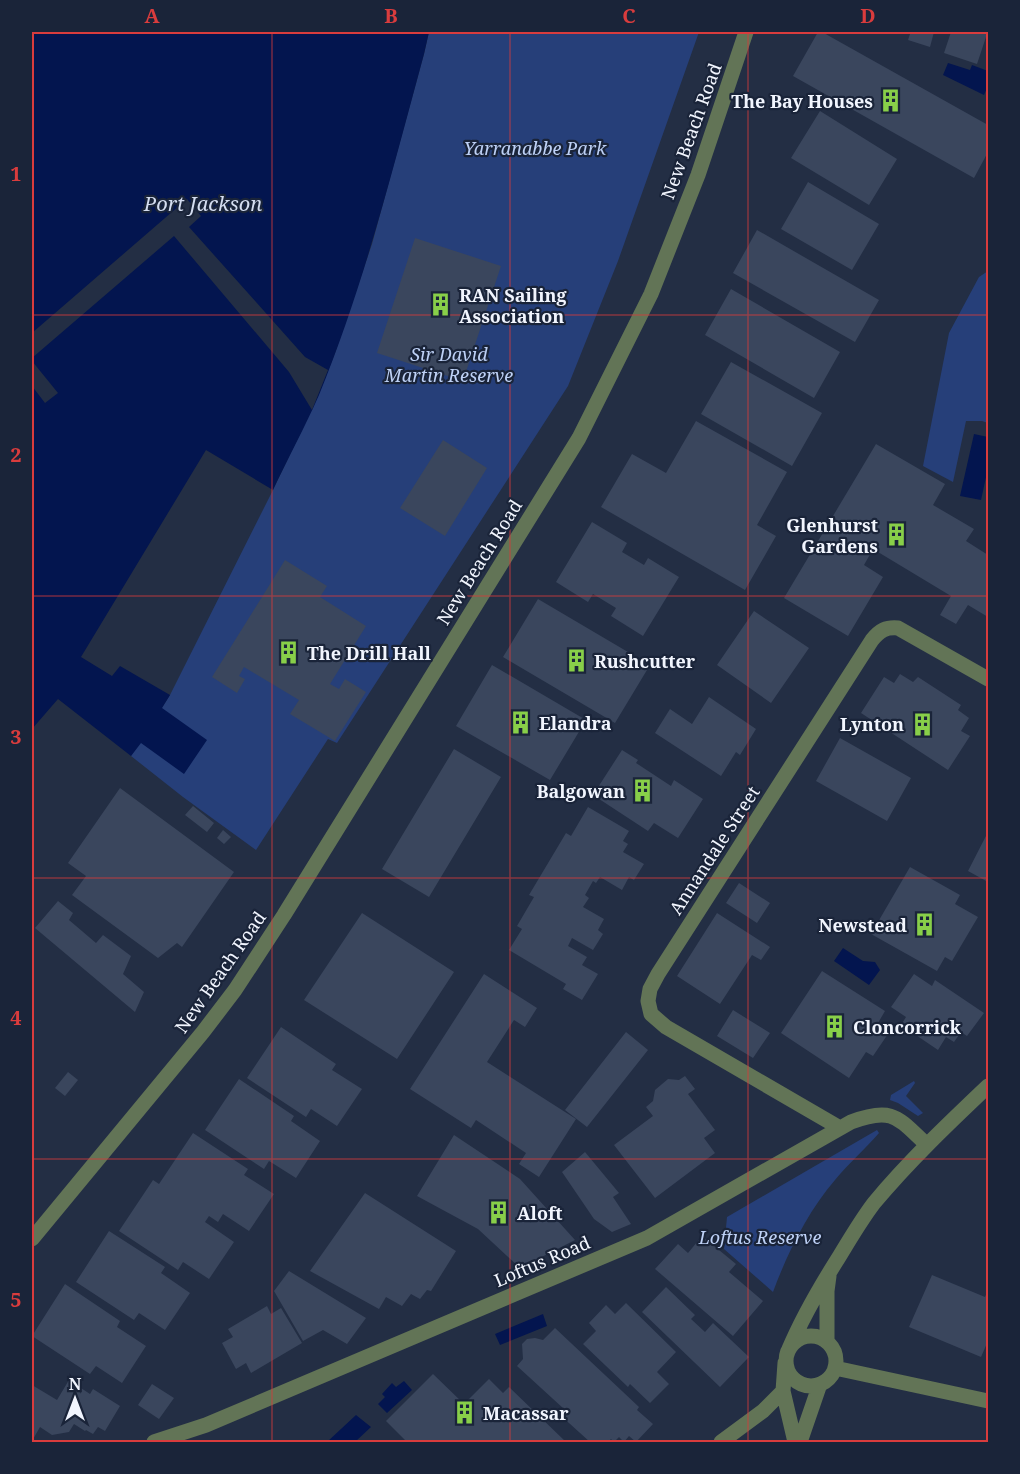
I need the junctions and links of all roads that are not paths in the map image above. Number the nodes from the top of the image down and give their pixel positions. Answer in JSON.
{"nodes":[{"id":1,"x":746,"y":32,"type":"edge"},
{"id":2,"x":988,"y":679,"type":"edge"},
{"id":3,"x":988,"y":1086,"type":"edge"},
{"id":4,"x":840,"y":1128,"type":"junction"},
{"id":5,"x":927,"y":1145,"type":"junction"},
{"id":6,"x":32,"y":1239,"type":"edge"},
{"id":7,"x":832,"y":1268,"type":"junction"},
{"id":8,"x":827,"y":1342,"type":"junction"},
{"id":9,"x":787,"y":1353,"type":"junction"},
{"id":10,"x":835,"y":1368,"type":"junction"},
{"id":11,"x":820,"y":1384,"type":"junction"},
{"id":12,"x":783,"y":1391,"type":"junction"},
{"id":13,"x":988,"y":1401,"type":"edge"},
{"id":14,"x":154,"y":1443,"type":"edge"},
{"id":15,"x":721,"y":1443,"type":"edge"},
{"id":16,"x":795,"y":1443,"type":"edge"},
{"id":17,"x":800,"y":1443,"type":"edge"}],
"edges":[{"from":1,"to":6,"type":"street","name":"New Beach Road"},
{"from":2,"to":4,"type":"street","name":"Annandale Street"},
{"from":3,"to":5,"type":"street"},
{"from":4,"to":5,"type":"street","name":"Loftus Road"},
{"from":4,"to":14,"type":"street","name":"Loftus Road"},
{"from":5,"to":7,"type":"street"},
{"from":7,"to":8,"type":"street"},
{"from":7,"to":9,"type":"street"},
{"from":8,"to":9,"type":"street"},
{"from":8,"to":10,"type":"street"},
{"from":9,"to":11,"type":"street"},
{"from":9,"to":12,"type":"street"},
{"from":10,"to":11,"type":"street"},
{"from":10,"to":13,"type":"street"},
{"from":11,"to":17,"type":"street"},
{"from":12,"to":15,"type":"street"},
{"from":12,"to":16,"type":"street"}]}
